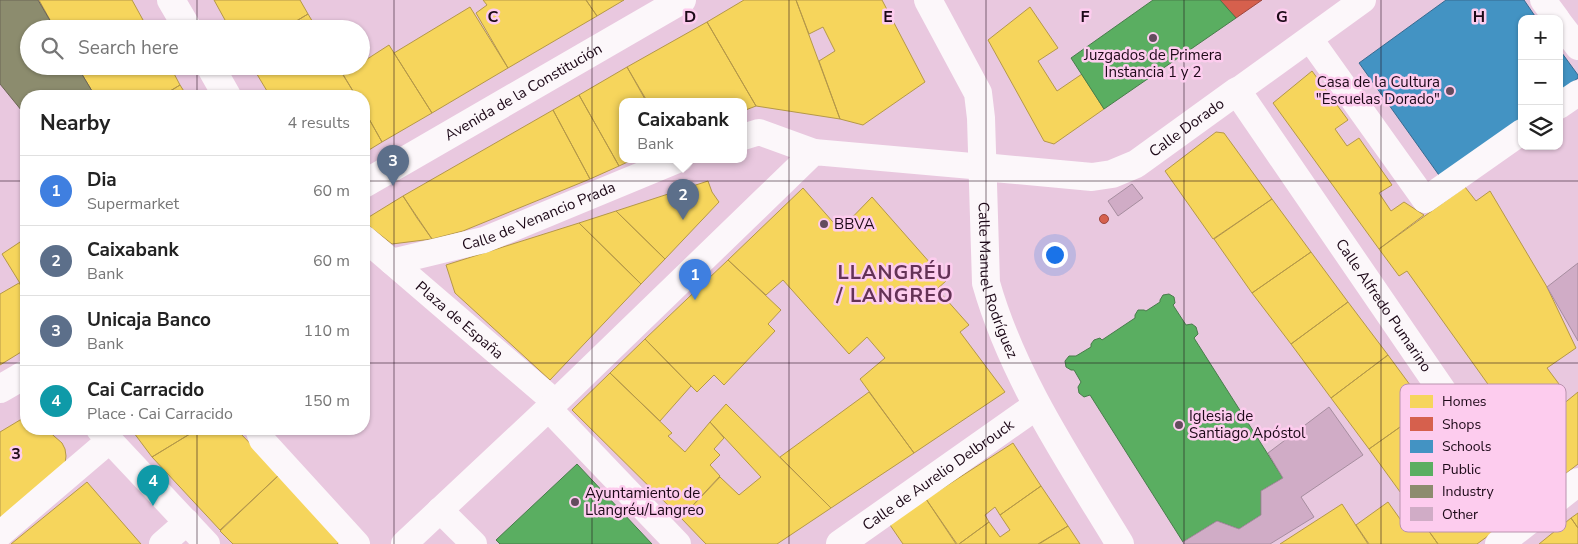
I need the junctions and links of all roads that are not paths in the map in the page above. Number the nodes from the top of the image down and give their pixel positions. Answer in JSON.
{"nodes":[{"id":1,"x":171,"y":0,"type":"edge"},
{"id":2,"x":682,"y":0,"type":"edge"},
{"id":3,"x":928,"y":0,"type":"edge"},
{"id":4,"x":1363,"y":0,"type":"edge"},
{"id":5,"x":1543,"y":0,"type":"edge"},
{"id":6,"x":1554,"y":15,"type":"edge"},
{"id":7,"x":183,"y":20,"type":"edge"},
{"id":8,"x":1563,"y":27,"type":"edge"},
{"id":9,"x":1310,"y":39,"type":"junction"},
{"id":10,"x":1578,"y":47,"type":"edge"},
{"id":11,"x":215,"y":75,"type":"edge"},
{"id":12,"x":224,"y":90,"type":"edge"},
{"id":13,"x":1237,"y":92,"type":"junction"},
{"id":14,"x":1578,"y":93,"type":"edge"},
{"id":15,"x":1560,"y":105,"type":"edge"},
{"id":16,"x":1518,"y":135,"type":"edge"},
{"id":17,"x":747,"y":136,"type":"edge"},
{"id":18,"x":814,"y":152,"type":"junction"},
{"id":19,"x":670,"y":163,"type":"edge"},
{"id":20,"x":983,"y":167,"type":"junction"},
{"id":21,"x":370,"y":181,"type":"edge"},
{"id":22,"x":370,"y":243,"type":"edge"},
{"id":23,"x":392,"y":262,"type":"junction"},
{"id":24,"x":20,"y":377,"type":"edge"},
{"id":25,"x":1437,"y":384,"type":"edge"},
{"id":26,"x":0,"y":389,"type":"edge"},
{"id":27,"x":556,"y":401,"type":"junction"},
{"id":28,"x":1036,"y":406,"type":"junction"},
{"id":29,"x":104,"y":435,"type":"edge"},
{"id":30,"x":260,"y":435,"type":"edge"},
{"id":31,"x":1578,"y":482,"type":"edge"},
{"id":32,"x":1566,"y":491,"type":"edge"},
{"id":33,"x":440,"y":510,"type":"junction"},
{"id":34,"x":187,"y":522,"type":"junction"},
{"id":35,"x":1514,"y":532,"type":"edge"},
{"id":36,"x":0,"y":534,"type":"edge"},
{"id":37,"x":162,"y":544,"type":"edge"},
{"id":38,"x":207,"y":544,"type":"edge"},
{"id":39,"x":358,"y":544,"type":"edge"},
{"id":40,"x":404,"y":544,"type":"edge"},
{"id":41,"x":474,"y":544,"type":"edge"},
{"id":42,"x":678,"y":544,"type":"edge"},
{"id":43,"x":840,"y":544,"type":"edge"},
{"id":44,"x":1120,"y":544,"type":"edge"},
{"id":45,"x":1499,"y":544,"type":"edge"}],
"edges":[{"from":1,"to":7,"type":"street"},
{"from":2,"to":21,"type":"street","name":"Avenida de la Constitución"},
{"from":3,"to":20,"type":"street","name":"Calle Manuel Rodríguez"},
{"from":4,"to":9,"type":"street","name":"Calle Dorado"},
{"from":5,"to":6,"type":"street"},
{"from":8,"to":10,"type":"street"},
{"from":9,"to":13,"type":"street","name":"Calle Dorado"},
{"from":9,"to":16,"type":"street"},
{"from":11,"to":12,"type":"street"},
{"from":13,"to":20,"type":"street","name":"Calle Dorado"},
{"from":13,"to":25,"type":"street","name":"Calle Alfredo Pumarino"},
{"from":14,"to":15,"type":"street"},
{"from":17,"to":18,"type":"street"},
{"from":18,"to":20,"type":"street"},
{"from":18,"to":27,"type":"street"},
{"from":19,"to":23,"type":"street","name":"Calle de Venancio Prada"},
{"from":20,"to":28,"type":"street","name":"Calle Manuel Rodríguez"},
{"from":22,"to":23,"type":"street","name":"Plaza de España"},
{"from":23,"to":27,"type":"street","name":"Plaza de España"},
{"from":24,"to":26,"type":"street"},
{"from":27,"to":33,"type":"street"},
{"from":27,"to":42,"type":"street","name":"Plaza de España"},
{"from":28,"to":43,"type":"street","name":"Calle de Aurelio Delbrouck"},
{"from":28,"to":44,"type":"street","name":"Calle Manuel Rodríguez"},
{"from":29,"to":34,"type":"street"},
{"from":29,"to":36,"type":"street"},
{"from":30,"to":39,"type":"street"},
{"from":31,"to":32,"type":"street"},
{"from":33,"to":40,"type":"street"},
{"from":33,"to":41,"type":"street"},
{"from":34,"to":37,"type":"street"},
{"from":34,"to":38,"type":"street"},
{"from":35,"to":45,"type":"street"}]}
